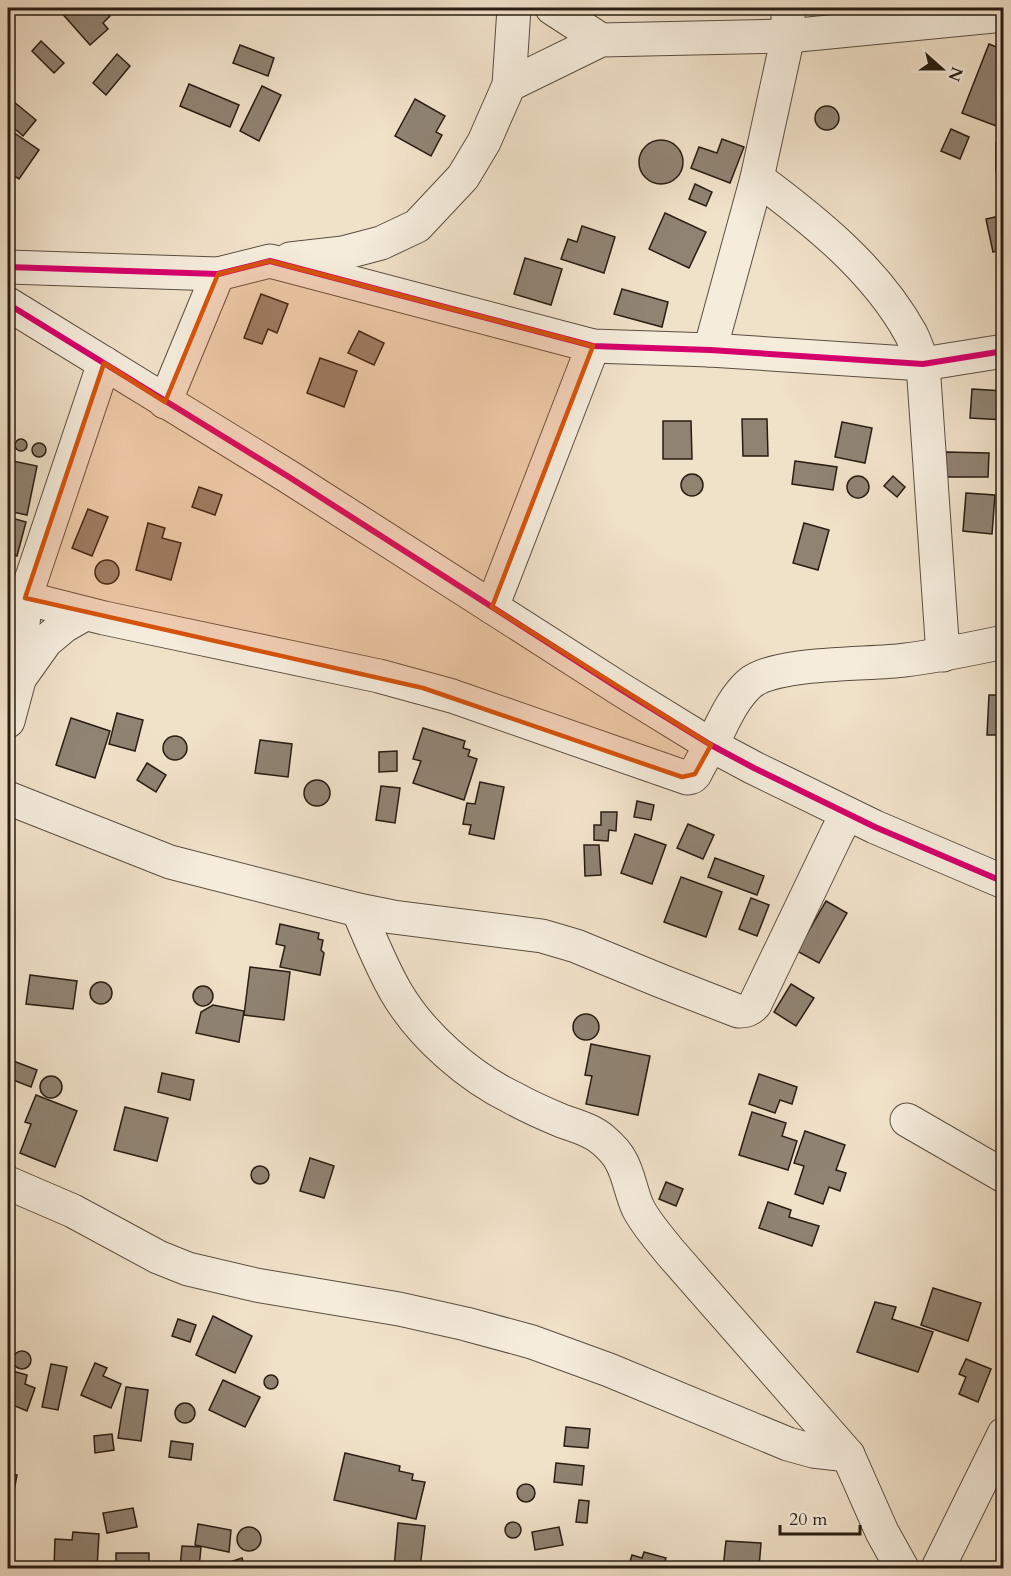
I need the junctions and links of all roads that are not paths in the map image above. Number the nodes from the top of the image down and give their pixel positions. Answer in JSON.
{"nodes":[{"id":1,"x":514,"y":8,"type":"edge"},
{"id":2,"x":552,"y":8,"type":"edge"},
{"id":3,"x":1004,"y":15,"type":"edge"},
{"id":4,"x":788,"y":22,"type":"edge"},
{"id":5,"x":601,"y":40,"type":"junction"},
{"id":6,"x":510,"y":86,"type":"junction"},
{"id":7,"x":757,"y":178,"type":"junction"},
{"id":8,"x":270,"y":261,"type":"junction"},
{"id":9,"x":8,"y":267,"type":"edge"},
{"id":10,"x":218,"y":274,"type":"junction"},
{"id":11,"x":8,"y":304,"type":"edge"},
{"id":12,"x":593,"y":346,"type":"junction"},
{"id":13,"x":710,"y":350,"type":"junction"},
{"id":14,"x":1004,"y":351,"type":"edge"},
{"id":15,"x":104,"y":363,"type":"junction"},
{"id":16,"x":923,"y":364,"type":"junction"},
{"id":17,"x":165,"y":402,"type":"junction"},
{"id":18,"x":16,"y":595,"type":"edge"},
{"id":19,"x":492,"y":607,"type":"junction"},
{"id":20,"x":85,"y":614,"type":"junction"},
{"id":21,"x":1004,"y":642,"type":"edge"},
{"id":22,"x":944,"y":655,"type":"junction"},
{"id":23,"x":18,"y":680,"type":"junction"},
{"id":24,"x":8,"y":721,"type":"edge"},
{"id":25,"x":711,"y":745,"type":"junction"},
{"id":26,"x":8,"y":798,"type":"edge"},
{"id":27,"x":847,"y":814,"type":"junction"},
{"id":28,"x":1004,"y":882,"type":"edge"},
{"id":29,"x":358,"y":910,"type":"junction"},
{"id":30,"x":907,"y":1120,"type":"dead end"},
{"id":31,"x":1004,"y":1176,"type":"edge"},
{"id":32,"x":8,"y":1183,"type":"edge"},
{"id":33,"x":1004,"y":1434,"type":"edge"},
{"id":34,"x":848,"y":1455,"type":"junction"},
{"id":35,"x":902,"y":1569,"type":"edge"},
{"id":36,"x":938,"y":1569,"type":"edge"}],
"edges":[{"from":1,"to":6,"type":"street"},
{"from":2,"to":5,"type":"street"},
{"from":3,"to":4,"type":"street"},
{"from":4,"to":5,"type":"street"},
{"from":4,"to":7,"type":"street"},
{"from":5,"to":6,"type":"street"},
{"from":6,"to":8,"type":"street"},
{"from":7,"to":13,"type":"street"},
{"from":7,"to":16,"type":"street"},
{"from":8,"to":10,"type":"street"},
{"from":8,"to":12,"type":"street"},
{"from":9,"to":10,"type":"street"},
{"from":10,"to":17,"type":"street"},
{"from":11,"to":15,"type":"street"},
{"from":12,"to":13,"type":"street"},
{"from":12,"to":19,"type":"street"},
{"from":13,"to":16,"type":"street"},
{"from":14,"to":16,"type":"street"},
{"from":15,"to":17,"type":"street"},
{"from":15,"to":18,"type":"street"},
{"from":16,"to":22,"type":"street"},
{"from":17,"to":19,"type":"street"},
{"from":18,"to":20,"type":"street"},
{"from":18,"to":23,"type":"street"},
{"from":19,"to":25,"type":"street"},
{"from":20,"to":23,"type":"street"},
{"from":20,"to":25,"type":"street"},
{"from":21,"to":22,"type":"street"},
{"from":22,"to":25,"type":"street"},
{"from":23,"to":24,"type":"street"},
{"from":25,"to":27,"type":"street"},
{"from":26,"to":29,"type":"street"},
{"from":27,"to":28,"type":"street"},
{"from":27,"to":29,"type":"street"},
{"from":29,"to":34,"type":"street"},
{"from":30,"to":31,"type":"street"},
{"from":32,"to":34,"type":"street"},
{"from":33,"to":36,"type":"street"},
{"from":34,"to":35,"type":"street"}]}
